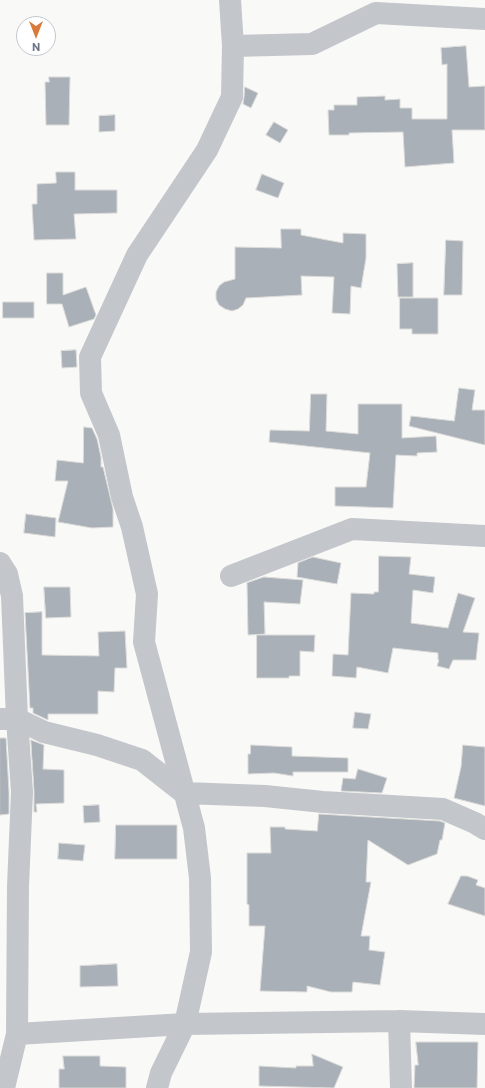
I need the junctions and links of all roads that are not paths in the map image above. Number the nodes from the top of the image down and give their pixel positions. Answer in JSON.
{"nodes":[{"id":1,"x":230,"y":0,"type":"edge"},
{"id":2,"x":485,"y":19,"type":"edge"},
{"id":3,"x":233,"y":46,"type":"junction"},
{"id":4,"x":485,"y":536,"type":"edge"},
{"id":5,"x":0,"y":563,"type":"edge"},
{"id":6,"x":230,"y":576,"type":"dead end"},
{"id":7,"x":8,"y":719,"type":"edge"},
{"id":8,"x":184,"y":793,"type":"junction"},
{"id":9,"x":485,"y":829,"type":"edge"},
{"id":10,"x":399,"y":1022,"type":"junction"},
{"id":11,"x":185,"y":1024,"type":"junction"},
{"id":12,"x":485,"y":1024,"type":"edge"},
{"id":13,"x":16,"y":1034,"type":"junction"},
{"id":14,"x":4,"y":1088,"type":"edge"},
{"id":15,"x":157,"y":1088,"type":"edge"},
{"id":16,"x":401,"y":1088,"type":"edge"}],
"edges":[{"from":1,"to":3,"type":"street"},
{"from":2,"to":3,"type":"street"},
{"from":3,"to":8,"type":"street"},
{"from":4,"to":6,"type":"street"},
{"from":5,"to":7,"type":"street"},
{"from":7,"to":8,"type":"street"},
{"from":7,"to":13,"type":"street"},
{"from":8,"to":9,"type":"street"},
{"from":8,"to":11,"type":"street"},
{"from":10,"to":11,"type":"street"},
{"from":10,"to":12,"type":"street"},
{"from":10,"to":16,"type":"street"},
{"from":11,"to":13,"type":"street"},
{"from":11,"to":15,"type":"street"},
{"from":13,"to":14,"type":"street"}]}
